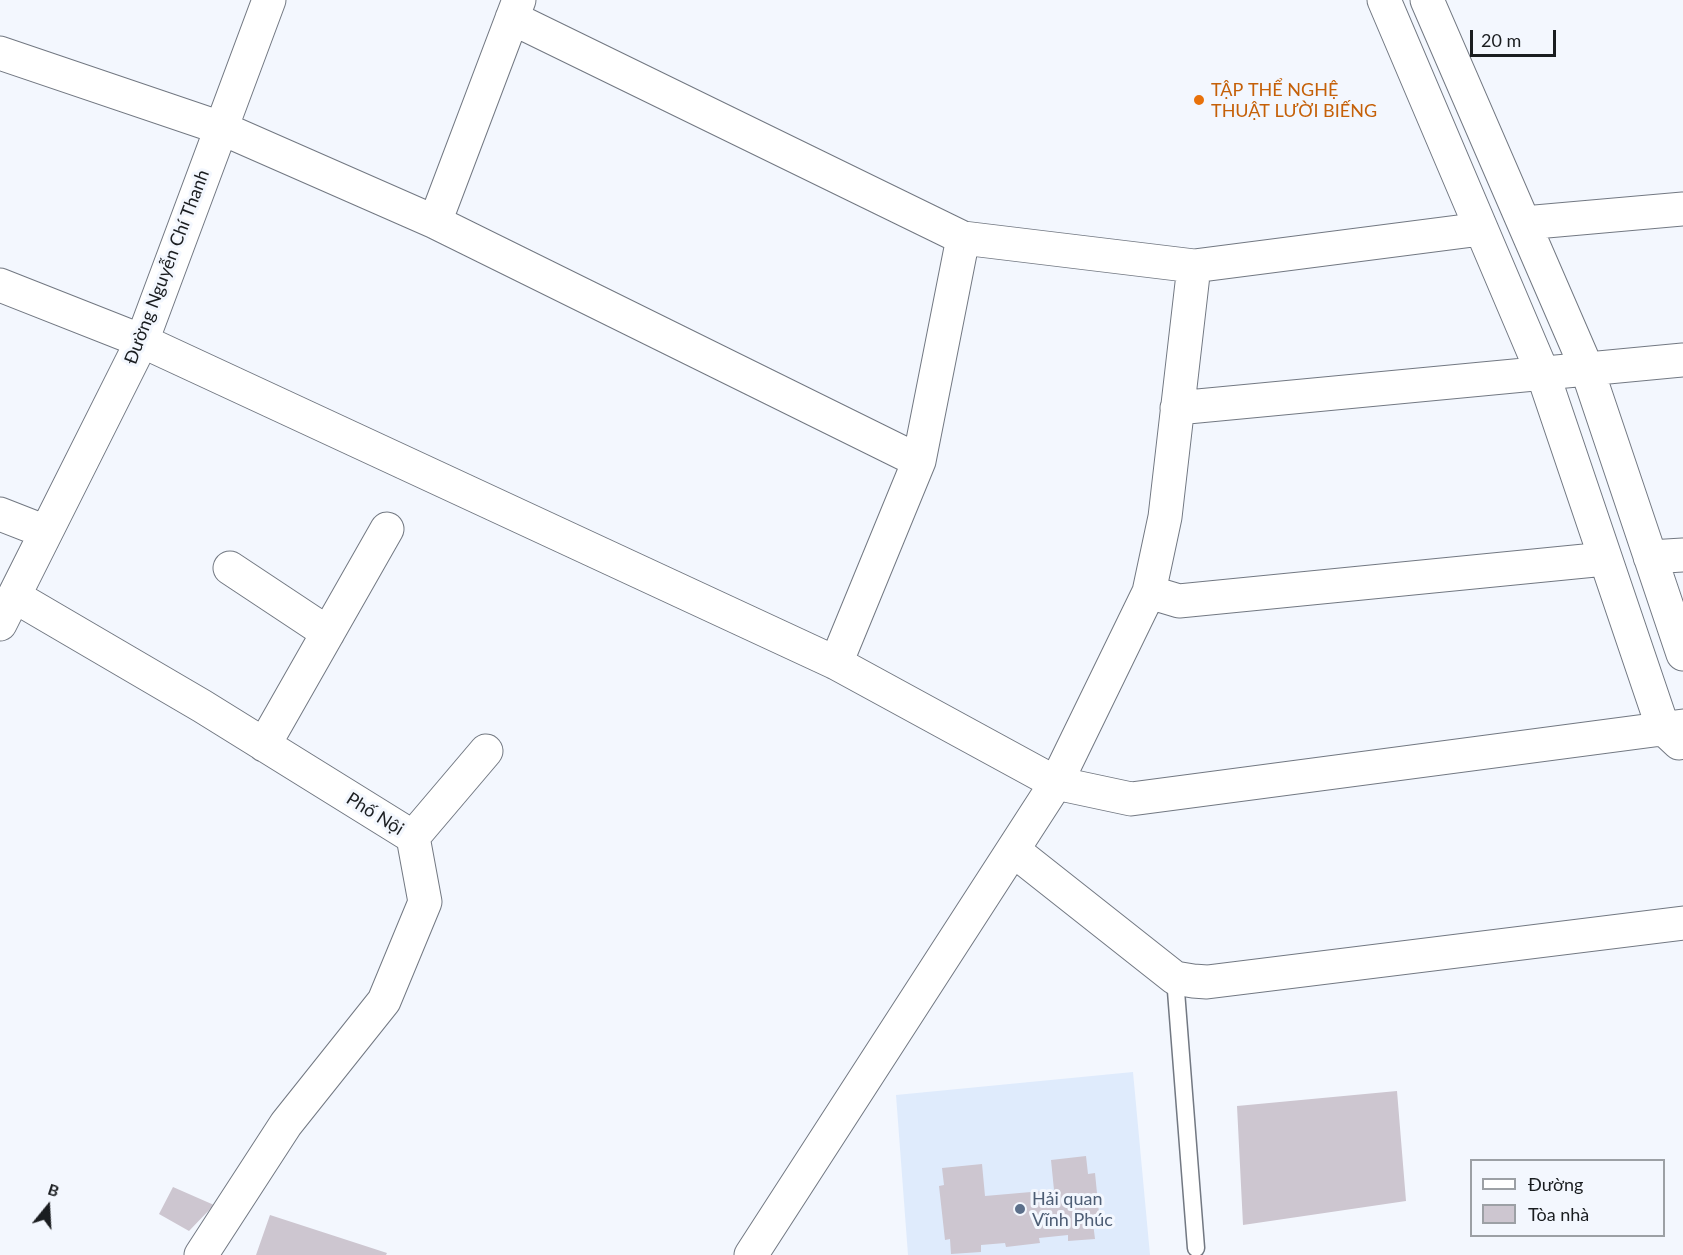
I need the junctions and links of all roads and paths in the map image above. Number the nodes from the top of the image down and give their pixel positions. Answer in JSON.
{"nodes":[{"id":1,"x":269,"y":0,"type":"edge"},
{"id":2,"x":1384,"y":0,"type":"edge"},
{"id":3,"x":1427,"y":0,"type":"edge"},
{"id":4,"x":515,"y":9,"type":"edge"},
{"id":5,"x":0,"y":53,"type":"edge"},
{"id":6,"x":221,"y":128,"type":"junction"},
{"id":7,"x":1683,"y":209,"type":"edge"},
{"id":8,"x":435,"y":222,"type":"junction"},
{"id":9,"x":1524,"y":223,"type":"junction"},
{"id":10,"x":1481,"y":229,"type":"junction"},
{"id":11,"x":963,"y":238,"type":"junction"},
{"id":12,"x":1194,"y":266,"type":"junction"},
{"id":13,"x":0,"y":285,"type":"edge"},
{"id":14,"x":142,"y":341,"type":"junction"},
{"id":15,"x":1683,"y":360,"type":"edge"},
{"id":16,"x":1587,"y":369,"type":"junction"},
{"id":17,"x":1543,"y":374,"type":"junction"},
{"id":18,"x":1178,"y":408,"type":"junction"},
{"id":19,"x":920,"y":460,"type":"junction"},
{"id":20,"x":0,"y":514,"type":"edge"},
{"id":21,"x":387,"y":529,"type":"dead end"},
{"id":22,"x":46,"y":532,"type":"junction"},
{"id":23,"x":1683,"y":555,"type":"edge"},
{"id":24,"x":1650,"y":557,"type":"junction"},
{"id":25,"x":1605,"y":559,"type":"junction"},
{"id":26,"x":230,"y":567,"type":"dead end"},
{"id":27,"x":1149,"y":592,"type":"junction"},
{"id":28,"x":7,"y":610,"type":"edge"},
{"id":29,"x":328,"y":633,"type":"junction"},
{"id":30,"x":1683,"y":654,"type":"edge"},
{"id":31,"x":836,"y":663,"type":"junction"},
{"id":32,"x":1676,"y":734,"type":"edge"},
{"id":33,"x":264,"y":745,"type":"junction"},
{"id":34,"x":486,"y":751,"type":"dead end"},
{"id":35,"x":1056,"y":783,"type":"junction"},
{"id":36,"x":413,"y":837,"type":"junction"},
{"id":37,"x":1013,"y":850,"type":"junction"},
{"id":38,"x":1683,"y":923,"type":"edge"},
{"id":39,"x":1175,"y":978,"type":"junction"},
{"id":40,"x":1196,"y":1248,"type":"dead end"},
{"id":41,"x":201,"y":1255,"type":"edge"},
{"id":42,"x":751,"y":1255,"type":"edge"}],
"edges":[{"from":1,"to":6,"type":"street","name":"Đường Nguyễn Chí Thanh"},
{"from":2,"to":10,"type":"street"},
{"from":3,"to":9,"type":"street"},
{"from":4,"to":8,"type":"street"},
{"from":4,"to":11,"type":"street"},
{"from":5,"to":6,"type":"street"},
{"from":6,"to":8,"type":"street"},
{"from":6,"to":14,"type":"street","name":"Đường Nguyễn Chí Thanh"},
{"from":7,"to":9,"type":"street"},
{"from":8,"to":19,"type":"street"},
{"from":9,"to":16,"type":"street"},
{"from":10,"to":12,"type":"street"},
{"from":10,"to":17,"type":"street"},
{"from":11,"to":12,"type":"street"},
{"from":11,"to":19,"type":"street"},
{"from":12,"to":18,"type":"street"},
{"from":13,"to":14,"type":"street"},
{"from":14,"to":22,"type":"street","name":"Đường Nguyễn Chí Thanh"},
{"from":14,"to":31,"type":"street"},
{"from":15,"to":16,"type":"street"},
{"from":16,"to":17,"type":"street"},
{"from":16,"to":24,"type":"street"},
{"from":17,"to":18,"type":"street"},
{"from":17,"to":25,"type":"street"},
{"from":18,"to":27,"type":"street"},
{"from":19,"to":31,"type":"street"},
{"from":20,"to":22,"type":"street"},
{"from":21,"to":29,"type":"street"},
{"from":22,"to":28,"type":"street","name":"Đường Nguyễn Chí Thanh"},
{"from":23,"to":24,"type":"street"},
{"from":24,"to":30,"type":"street"},
{"from":25,"to":27,"type":"street"},
{"from":25,"to":32,"type":"street"},
{"from":26,"to":29,"type":"street"},
{"from":27,"to":35,"type":"street"},
{"from":28,"to":33,"type":"street","name":"Phố Nội"},
{"from":29,"to":33,"type":"street"},
{"from":31,"to":35,"type":"street"},
{"from":32,"to":35,"type":"street"},
{"from":33,"to":36,"type":"street","name":"Phố Nội"},
{"from":34,"to":36,"type":"street"},
{"from":35,"to":37,"type":"street"},
{"from":36,"to":41,"type":"street","name":"Phố Nội"},
{"from":37,"to":39,"type":"street"},
{"from":37,"to":42,"type":"street"},
{"from":38,"to":39,"type":"street"},
{"from":39,"to":40,"type":"lane"}]}
